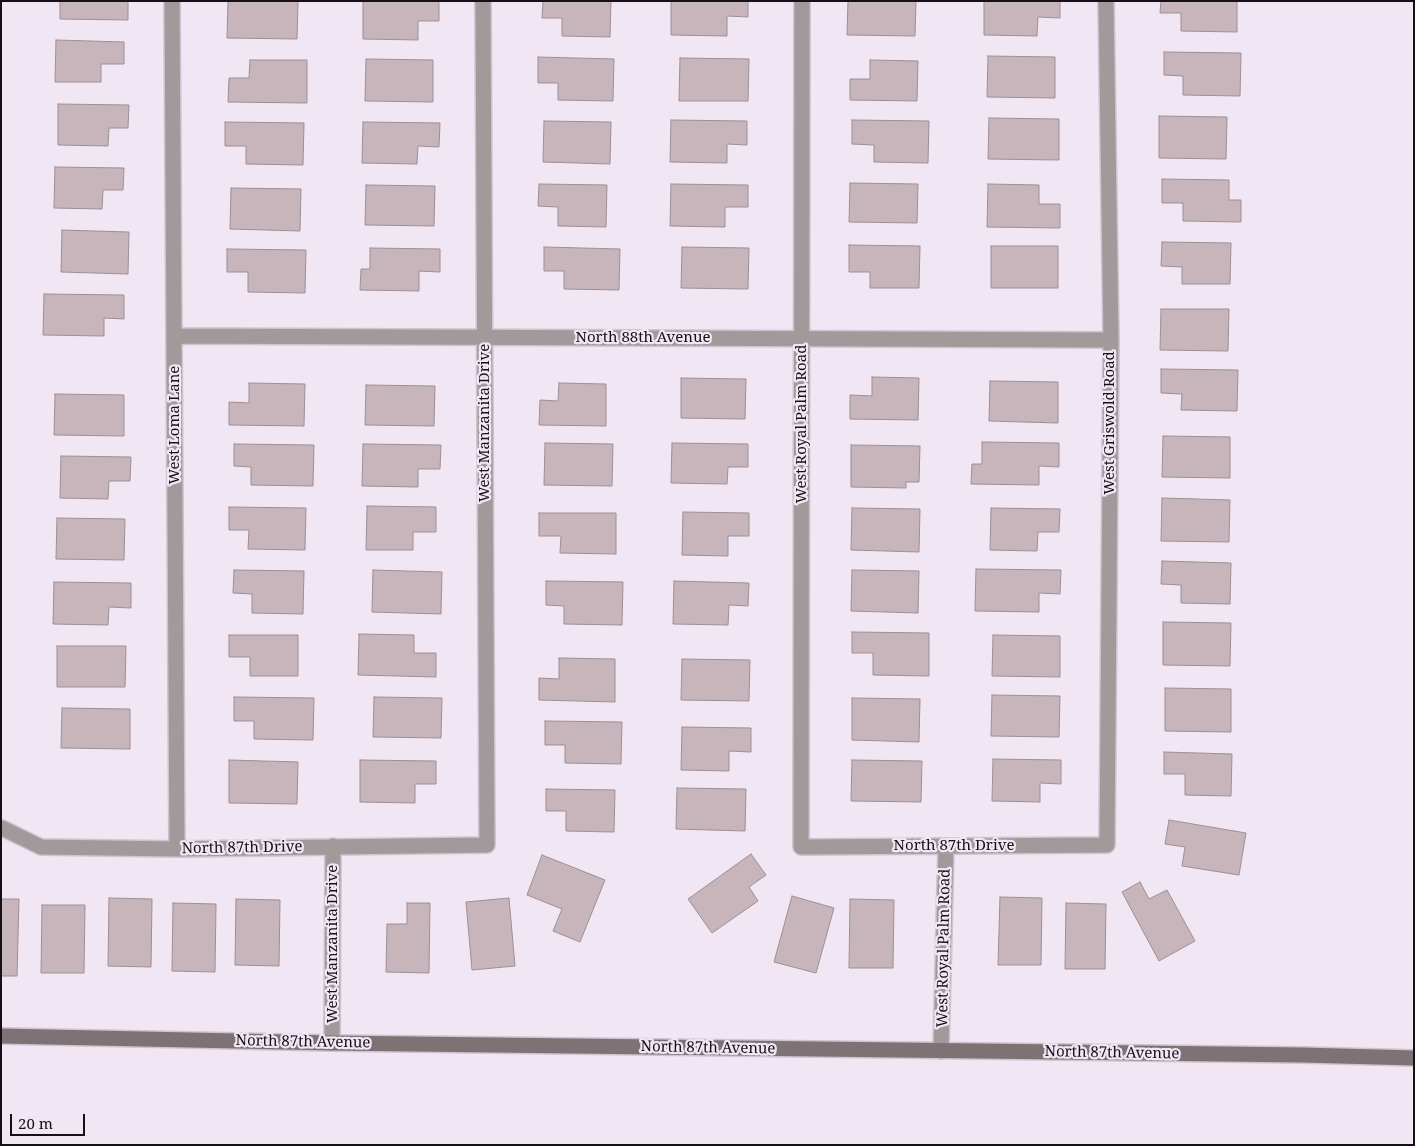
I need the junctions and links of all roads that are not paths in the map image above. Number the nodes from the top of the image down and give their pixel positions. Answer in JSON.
{"nodes":[{"id":1,"x":172,"y":1,"type":"edge"},
{"id":2,"x":483,"y":1,"type":"edge"},
{"id":3,"x":802,"y":1,"type":"edge"},
{"id":4,"x":1106,"y":1,"type":"edge"},
{"id":5,"x":174,"y":336,"type":"junction"},
{"id":6,"x":485,"y":337,"type":"junction"},
{"id":7,"x":802,"y":339,"type":"junction"},
{"id":8,"x":1111,"y":340,"type":"junction"},
{"id":9,"x":2,"y":828,"type":"edge"},
{"id":10,"x":487,"y":845,"type":"joint"},
{"id":11,"x":1107,"y":845,"type":"joint"},
{"id":12,"x":333,"y":846,"type":"junction"},
{"id":13,"x":946,"y":846,"type":"junction"},
{"id":14,"x":801,"y":847,"type":"joint"},
{"id":15,"x":177,"y":849,"type":"junction"},
{"id":16,"x":1,"y":1036,"type":"edge"},
{"id":17,"x":332,"y":1043,"type":"junction"},
{"id":18,"x":941,"y":1051,"type":"junction"},
{"id":19,"x":1414,"y":1058,"type":"edge"}],
"edges":[{"from":1,"to":5,"type":"street","name":"West Loma Lane"},
{"from":2,"to":6,"type":"street","name":"West Manzanita Drive"},
{"from":3,"to":7,"type":"street","name":"West Royal Palm Road"},
{"from":4,"to":8,"type":"street","name":"West Griswold Road"},
{"from":5,"to":6,"type":"street","name":"North 88th Avenue"},
{"from":5,"to":15,"type":"street","name":"West Loma Lane"},
{"from":6,"to":7,"type":"street","name":"North 88th Avenue"},
{"from":6,"to":10,"type":"street","name":"West Manzanita Drive"},
{"from":7,"to":8,"type":"street","name":"North 88th Avenue"},
{"from":7,"to":14,"type":"street","name":"West Royal Palm Road"},
{"from":8,"to":11,"type":"street","name":"West Griswold Road"},
{"from":9,"to":15,"type":"street","name":"North 87th Drive"},
{"from":10,"to":12,"type":"street","name":"North 87th Drive"},
{"from":11,"to":13,"type":"street","name":"North 87th Drive"},
{"from":12,"to":15,"type":"street","name":"North 87th Drive"},
{"from":12,"to":17,"type":"street","name":"West Manzanita Drive"},
{"from":13,"to":14,"type":"street","name":"North 87th Drive"},
{"from":13,"to":18,"type":"street","name":"West Royal Palm Road"},
{"from":16,"to":17,"type":"street","name":"North 87th Avenue"},
{"from":17,"to":18,"type":"street","name":"North 87th Avenue"},
{"from":18,"to":19,"type":"street","name":"North 87th Avenue"}]}
